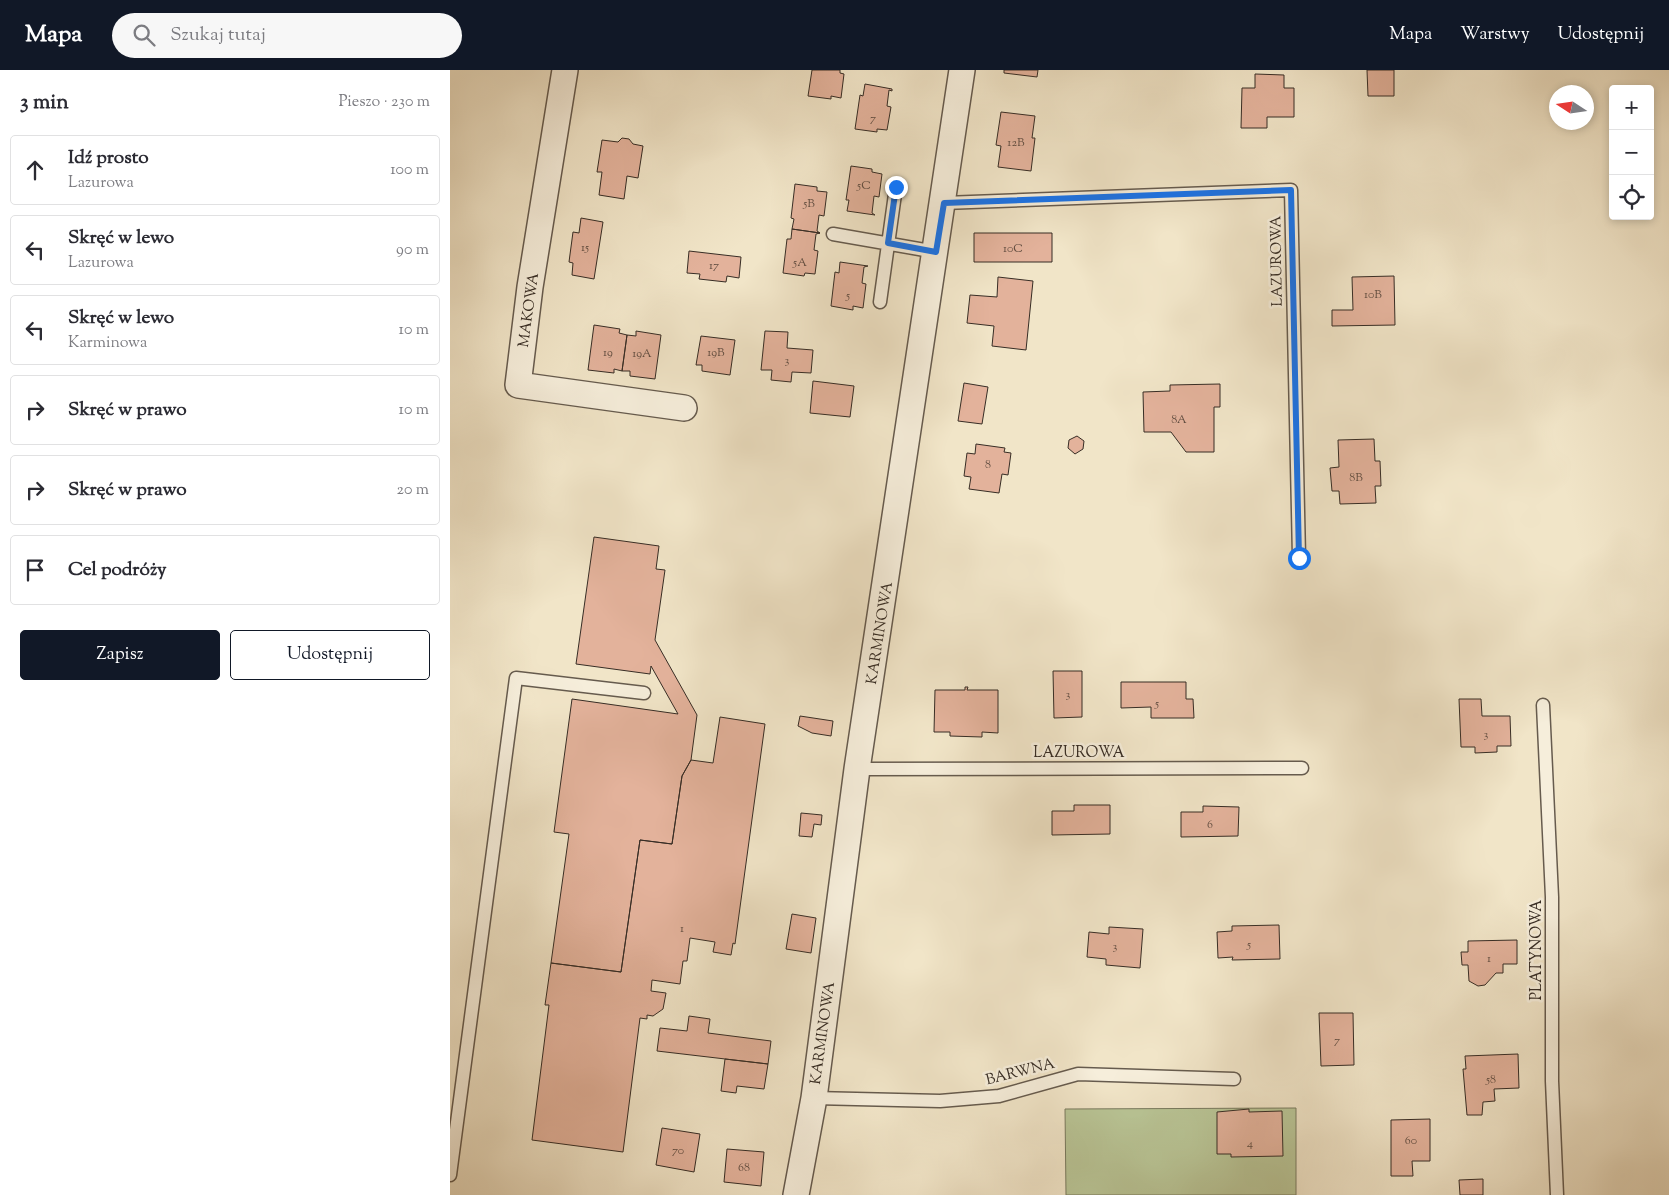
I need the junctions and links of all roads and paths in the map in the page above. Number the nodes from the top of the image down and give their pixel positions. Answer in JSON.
{"nodes":[{"id":1,"x":565,"y":70,"type":"edge"},
{"id":2,"x":962,"y":70,"type":"edge"},
{"id":3,"x":896,"y":187,"type":"dead end"},
{"id":4,"x":944,"y":203,"type":"junction"},
{"id":5,"x":833,"y":234,"type":"dead end"},
{"id":6,"x":888,"y":243,"type":"junction"},
{"id":7,"x":936,"y":252,"type":"junction"},
{"id":8,"x":880,"y":302,"type":"dead end"},
{"id":9,"x":684,"y":408,"type":"dead end"},
{"id":10,"x":1299,"y":558,"type":"dead end"},
{"id":11,"x":644,"y":693,"type":"dead end"},
{"id":12,"x":1543,"y":705,"type":"dead end"},
{"id":13,"x":1302,"y":768,"type":"dead end"},
{"id":14,"x":857,"y":770,"type":"junction"},
{"id":15,"x":1234,"y":1079,"type":"dead end"},
{"id":16,"x":814,"y":1098,"type":"junction"},
{"id":17,"x":450,"y":1175,"type":"edge"},
{"id":18,"x":796,"y":1195,"type":"edge"},
{"id":19,"x":1557,"y":1195,"type":"edge"}],
"edges":[{"from":1,"to":9,"type":"street","name":"MAKOWA"},
{"from":2,"to":4,"type":"street","name":"KARMINOWA"},
{"from":3,"to":6,"type":"lane"},
{"from":4,"to":7,"type":"street","name":"KARMINOWA"},
{"from":4,"to":10,"type":"lane","name":"LAZUROWA"},
{"from":5,"to":6,"type":"lane"},
{"from":6,"to":7,"type":"lane"},
{"from":6,"to":8,"type":"lane"},
{"from":7,"to":14,"type":"street","name":"KARMINOWA"},
{"from":11,"to":17,"type":"lane"},
{"from":12,"to":19,"type":"lane","name":"PLATYNOWA"},
{"from":13,"to":14,"type":"lane","name":"LAZUROWA"},
{"from":14,"to":16,"type":"street","name":"KARMINOWA"},
{"from":15,"to":16,"type":"lane","name":"BARWNA"},
{"from":16,"to":18,"type":"street","name":"KARMINOWA"}]}
